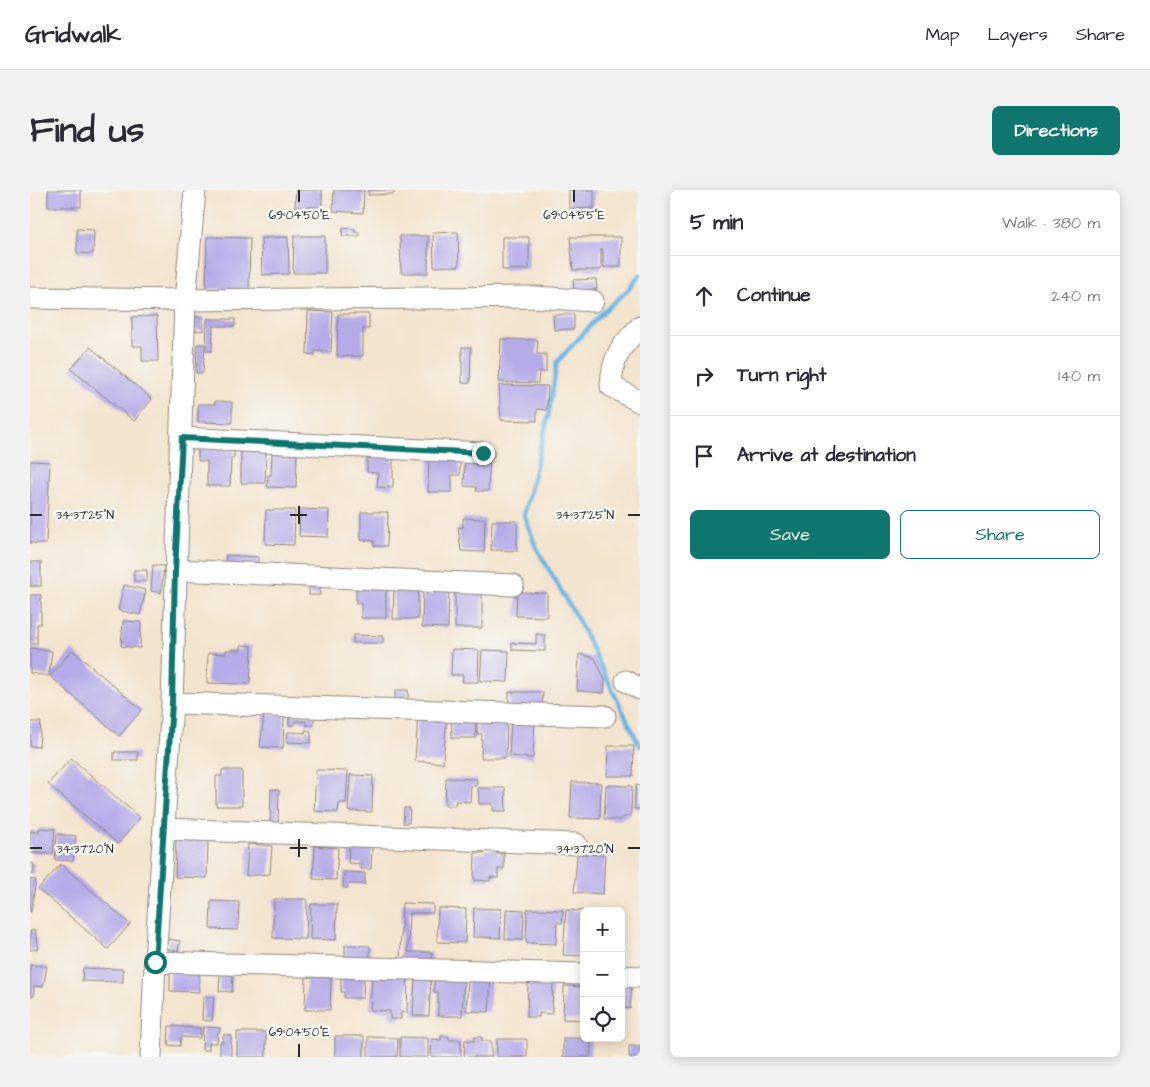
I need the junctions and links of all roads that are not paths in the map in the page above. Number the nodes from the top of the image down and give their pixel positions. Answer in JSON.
{"nodes":[{"id":1,"x":195,"y":190,"type":"edge"},
{"id":2,"x":30,"y":298,"type":"edge"},
{"id":3,"x":185,"y":300,"type":"junction"},
{"id":4,"x":593,"y":301,"type":"dead end"},
{"id":5,"x":640,"y":327,"type":"edge"},
{"id":6,"x":640,"y":402,"type":"edge"},
{"id":7,"x":182,"y":438,"type":"junction"},
{"id":8,"x":483,"y":453,"type":"dead end"},
{"id":9,"x":175,"y":570,"type":"junction"},
{"id":10,"x":513,"y":585,"type":"dead end"},
{"id":11,"x":172,"y":703,"type":"junction"},
{"id":12,"x":605,"y":716,"type":"dead end"},
{"id":13,"x":165,"y":829,"type":"junction"},
{"id":14,"x":576,"y":844,"type":"dead end"},
{"id":15,"x":155,"y":962,"type":"junction"},
{"id":16,"x":580,"y":974,"type":"edge"},
{"id":17,"x":625,"y":976,"type":"edge"},
{"id":18,"x":640,"y":977,"type":"edge"},
{"id":19,"x":152,"y":1057,"type":"edge"}],
"edges":[{"from":1,"to":3,"type":"street"},
{"from":2,"to":3,"type":"street"},
{"from":3,"to":4,"type":"street"},
{"from":3,"to":7,"type":"street"},
{"from":5,"to":6,"type":"street"},
{"from":7,"to":8,"type":"street"},
{"from":7,"to":9,"type":"street"},
{"from":9,"to":10,"type":"street"},
{"from":9,"to":11,"type":"street"},
{"from":11,"to":12,"type":"street"},
{"from":11,"to":13,"type":"street"},
{"from":13,"to":14,"type":"street"},
{"from":13,"to":15,"type":"street"},
{"from":15,"to":16,"type":"street"},
{"from":15,"to":19,"type":"street"},
{"from":17,"to":18,"type":"street"}]}
